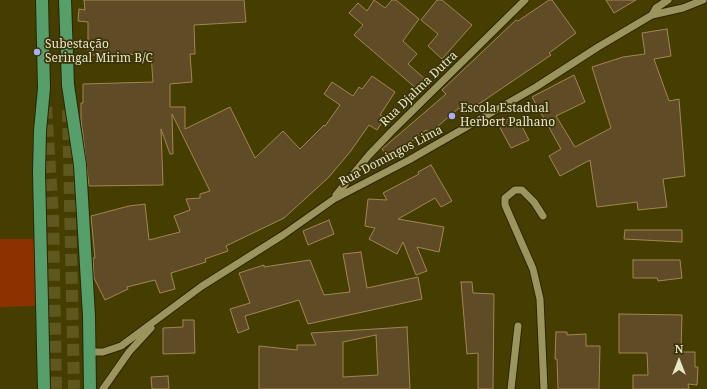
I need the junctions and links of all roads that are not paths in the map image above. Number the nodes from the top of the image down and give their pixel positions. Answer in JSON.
{"nodes":[{"id":1,"x":42,"y":0,"type":"edge"},
{"id":2,"x":65,"y":0,"type":"edge"},
{"id":3,"x":525,"y":0,"type":"edge"},
{"id":4,"x":668,"y":0,"type":"edge"},
{"id":5,"x":703,"y":0,"type":"edge"},
{"id":6,"x":652,"y":15,"type":"junction"},
{"id":7,"x":334,"y":199,"type":"junction"},
{"id":8,"x":543,"y":216,"type":"dead end"},
{"id":9,"x":166,"y":312,"type":"junction"},
{"id":10,"x":518,"y":326,"type":"dead end"},
{"id":11,"x":90,"y":352,"type":"junction"},
{"id":12,"x":44,"y":389,"type":"edge"},
{"id":13,"x":90,"y":389,"type":"edge"},
{"id":14,"x":103,"y":389,"type":"edge"},
{"id":15,"x":511,"y":389,"type":"edge"},
{"id":16,"x":544,"y":389,"type":"edge"}],
"edges":[{"from":1,"to":12,"type":"main road"},
{"from":2,"to":11,"type":"main road"},
{"from":3,"to":7,"type":"street","name":"Rua Djalma Dutra"},
{"from":4,"to":6,"type":"street","name":"Rua Domingos Lima"},
{"from":5,"to":6,"type":"street","name":"Rua Domingos Lima"},
{"from":6,"to":7,"type":"street","name":"Rua Domingos Lima"},
{"from":7,"to":9,"type":"street","name":"Rua Domingos Lima"},
{"from":8,"to":16,"type":"street"},
{"from":9,"to":11,"type":"street","name":"Rua Domingos Lima"},
{"from":9,"to":14,"type":"street","name":"Rua Domingos Lima"},
{"from":10,"to":15,"type":"street"},
{"from":11,"to":13,"type":"main road"}]}
